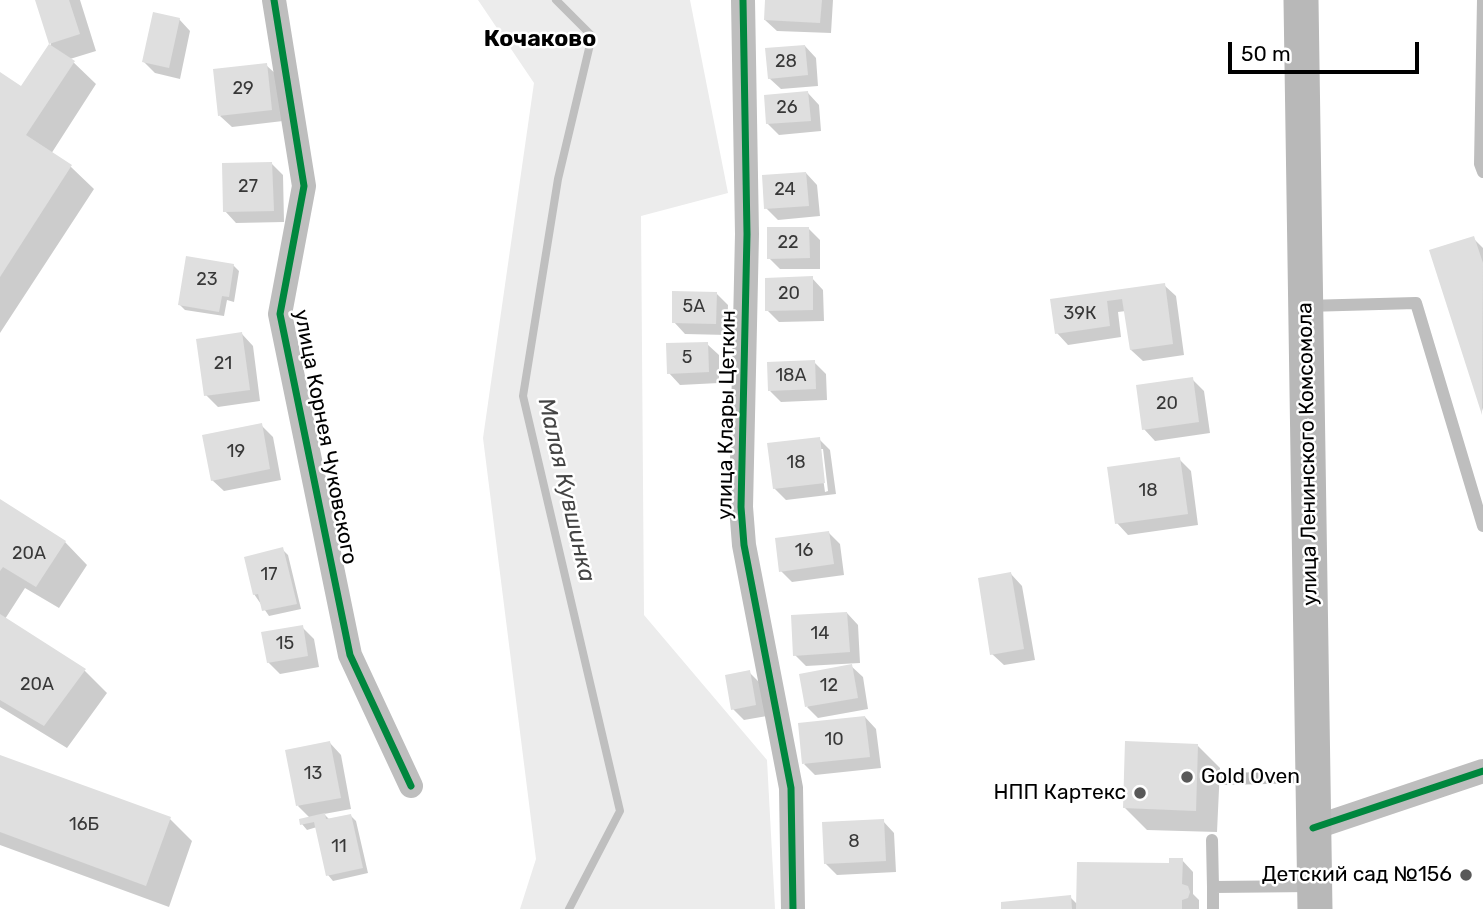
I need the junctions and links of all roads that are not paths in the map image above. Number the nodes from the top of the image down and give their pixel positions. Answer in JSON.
{"nodes":[{"id":1,"x":274,"y":0,"type":"edge"},
{"id":2,"x":743,"y":0,"type":"edge"},
{"id":3,"x":1301,"y":0,"type":"edge"},
{"id":4,"x":1483,"y":0,"type":"edge"},
{"id":5,"x":1483,"y":172,"type":"edge"},
{"id":6,"x":1306,"y":306,"type":"junction"},
{"id":7,"x":1483,"y":526,"type":"edge"},
{"id":8,"x":1483,"y":771,"type":"edge"},
{"id":9,"x":1313,"y":777,"type":"junction"},
{"id":10,"x":1220,"y":779,"type":"dead end"},
{"id":11,"x":411,"y":786,"type":"dead end"},
{"id":12,"x":1313,"y":828,"type":"junction"},
{"id":13,"x":1212,"y":840,"type":"dead end"},
{"id":14,"x":1213,"y":887,"type":"junction"},
{"id":15,"x":1315,"y":897,"type":"edge"},
{"id":16,"x":793,"y":909,"type":"edge"},
{"id":17,"x":1213,"y":909,"type":"edge"}],
"edges":[{"from":1,"to":11,"type":"street","name":"улица Корнея Чуковского"},
{"from":2,"to":16,"type":"street","name":"улица Клары Цеткин"},
{"from":3,"to":6,"type":"main road","name":"улица Ленинского Комсомола"},
{"from":4,"to":5,"type":"lane"},
{"from":6,"to":7,"type":"lane"},
{"from":6,"to":9,"type":"main road","name":"улица Ленинского Комсомола"},
{"from":8,"to":12,"type":"street"},
{"from":9,"to":10,"type":"lane"},
{"from":9,"to":12,"type":"main road","name":"улица Ленинского Комсомола"},
{"from":12,"to":15,"type":"main road","name":"улица Ленинского Комсомола"},
{"from":13,"to":14,"type":"lane"},
{"from":14,"to":15,"type":"lane"},
{"from":14,"to":17,"type":"lane"}]}
